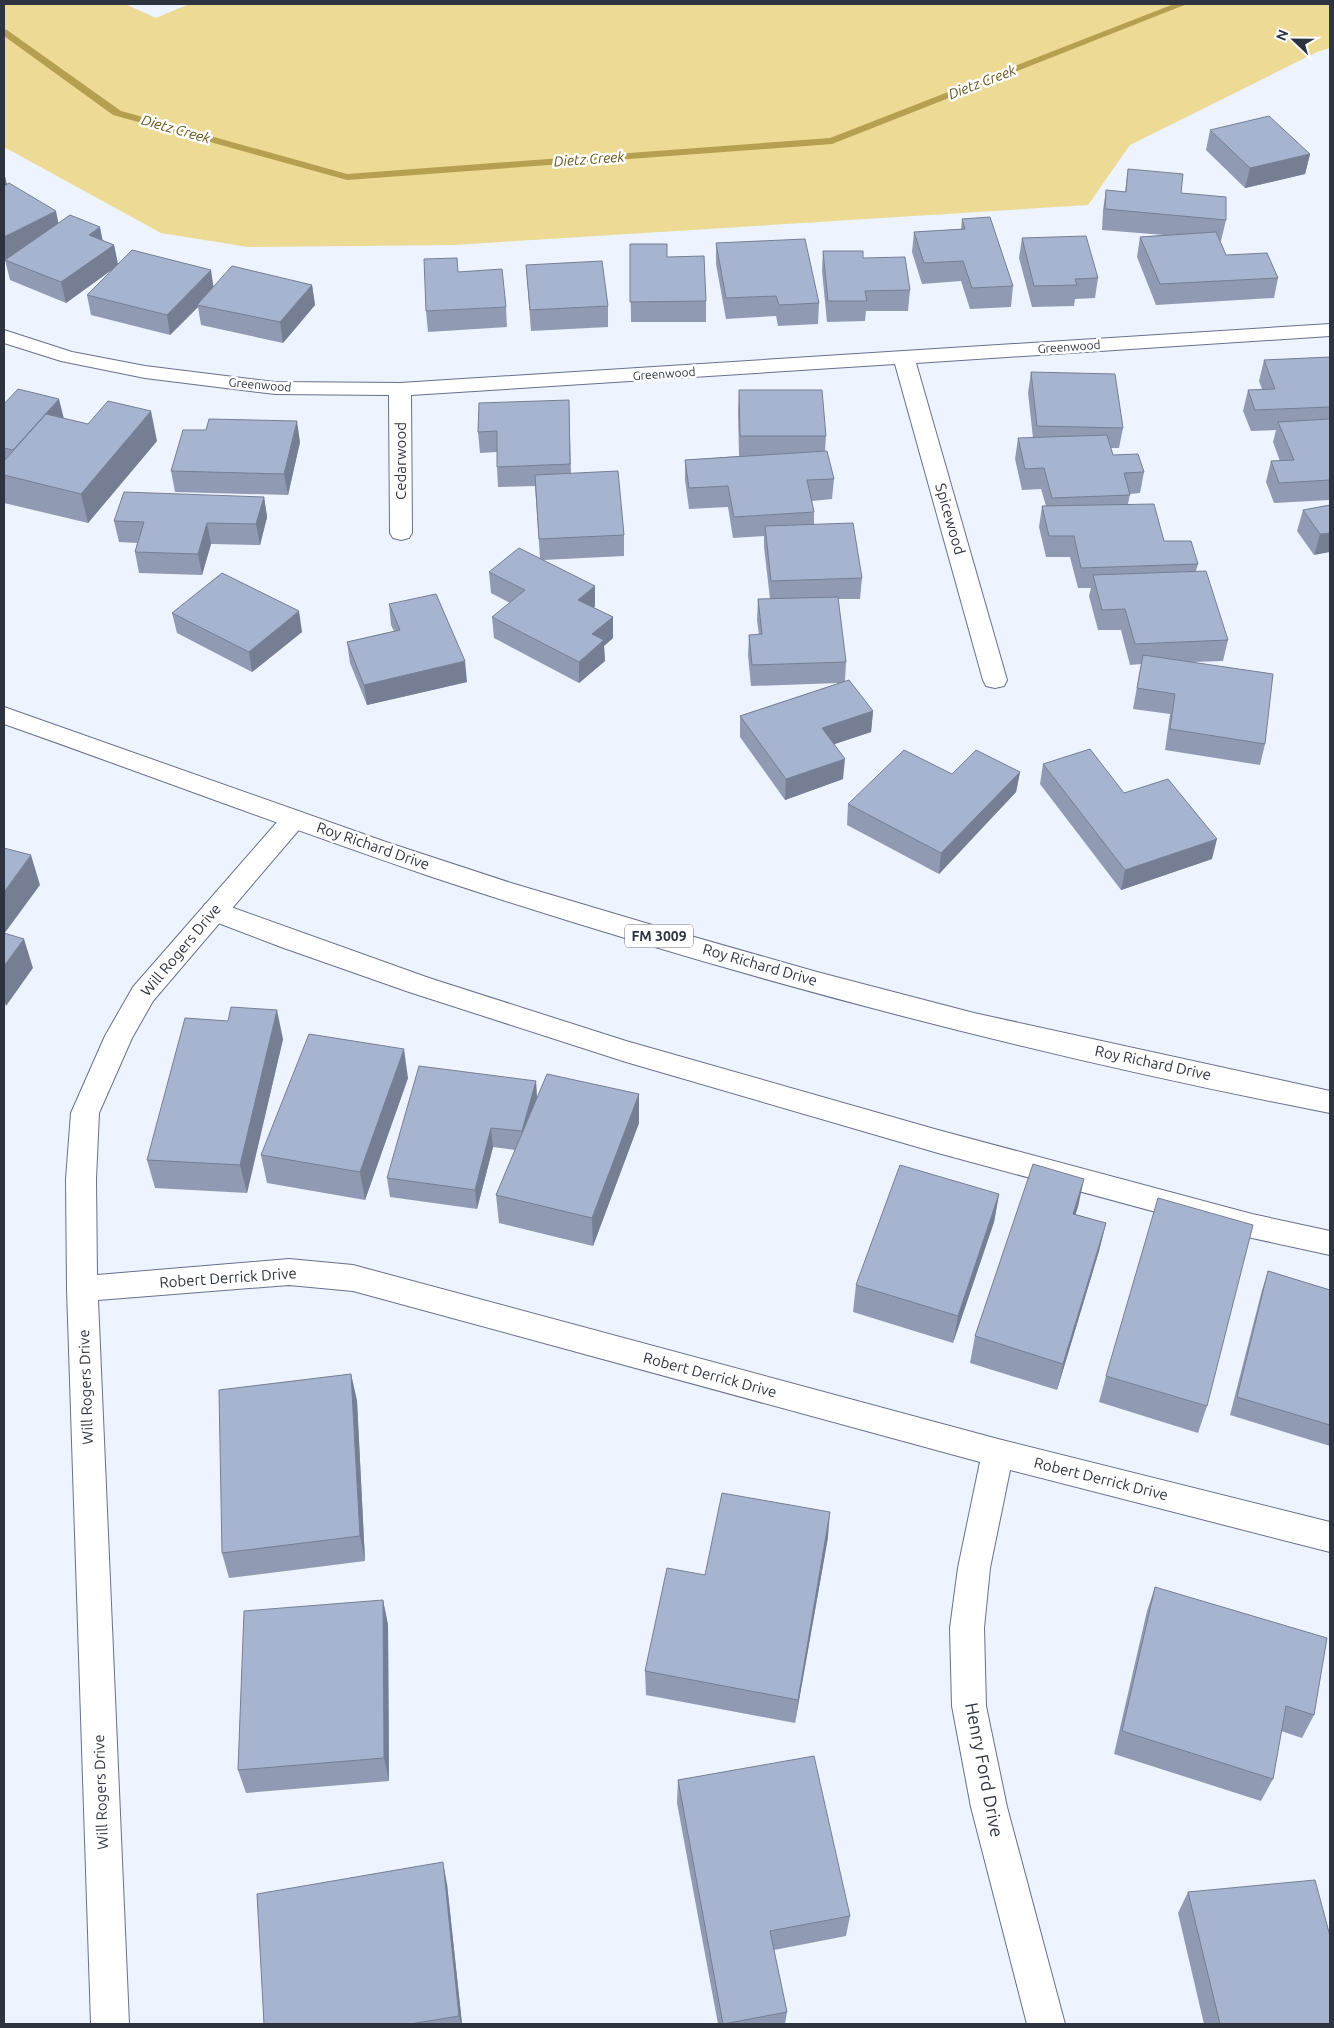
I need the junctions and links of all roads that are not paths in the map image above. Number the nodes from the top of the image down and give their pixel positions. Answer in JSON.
{"nodes":[{"id":1,"x":1330,"y":330,"type":"edge"},
{"id":2,"x":4,"y":336,"type":"edge"},
{"id":3,"x":904,"y":358,"type":"junction"},
{"id":4,"x":400,"y":390,"type":"junction"},
{"id":5,"x":401,"y":533,"type":"dead end"},
{"id":6,"x":995,"y":680,"type":"dead end"},
{"id":7,"x":4,"y":715,"type":"edge"},
{"id":8,"x":294,"y":819,"type":"junction"},
{"id":9,"x":214,"y":911,"type":"junction"},
{"id":10,"x":1330,"y":1102,"type":"edge"},
{"id":11,"x":1330,"y":1243,"type":"edge"},
{"id":12,"x":82,"y":1289,"type":"junction"},
{"id":13,"x":998,"y":1453,"type":"junction"},
{"id":14,"x":1330,"y":1537,"type":"edge"},
{"id":15,"x":110,"y":2024,"type":"edge"},
{"id":16,"x":1046,"y":2024,"type":"edge"}],
"edges":[{"from":1,"to":3,"type":"street","name":"Greenwood"},
{"from":2,"to":4,"type":"street","name":"Greenwood"},
{"from":3,"to":4,"type":"street","name":"Greenwood"},
{"from":3,"to":6,"type":"street","name":"Spicewood"},
{"from":4,"to":5,"type":"street","name":"Cedarwood"},
{"from":7,"to":8,"type":"street","name":"Roy Richard Drive","number":"FM 3009"},
{"from":8,"to":9,"type":"street","name":"Will Rogers Drive"},
{"from":8,"to":10,"type":"street","name":"Roy Richard Drive","number":"FM 3009"},
{"from":9,"to":11,"type":"street"},
{"from":9,"to":12,"type":"street","name":"Will Rogers Drive"},
{"from":12,"to":13,"type":"street","name":"Robert Derrick Drive"},
{"from":12,"to":15,"type":"street","name":"Will Rogers Drive"},
{"from":13,"to":14,"type":"street","name":"Robert Derrick Drive"},
{"from":13,"to":16,"type":"street","name":"Henry Ford Drive"}]}
